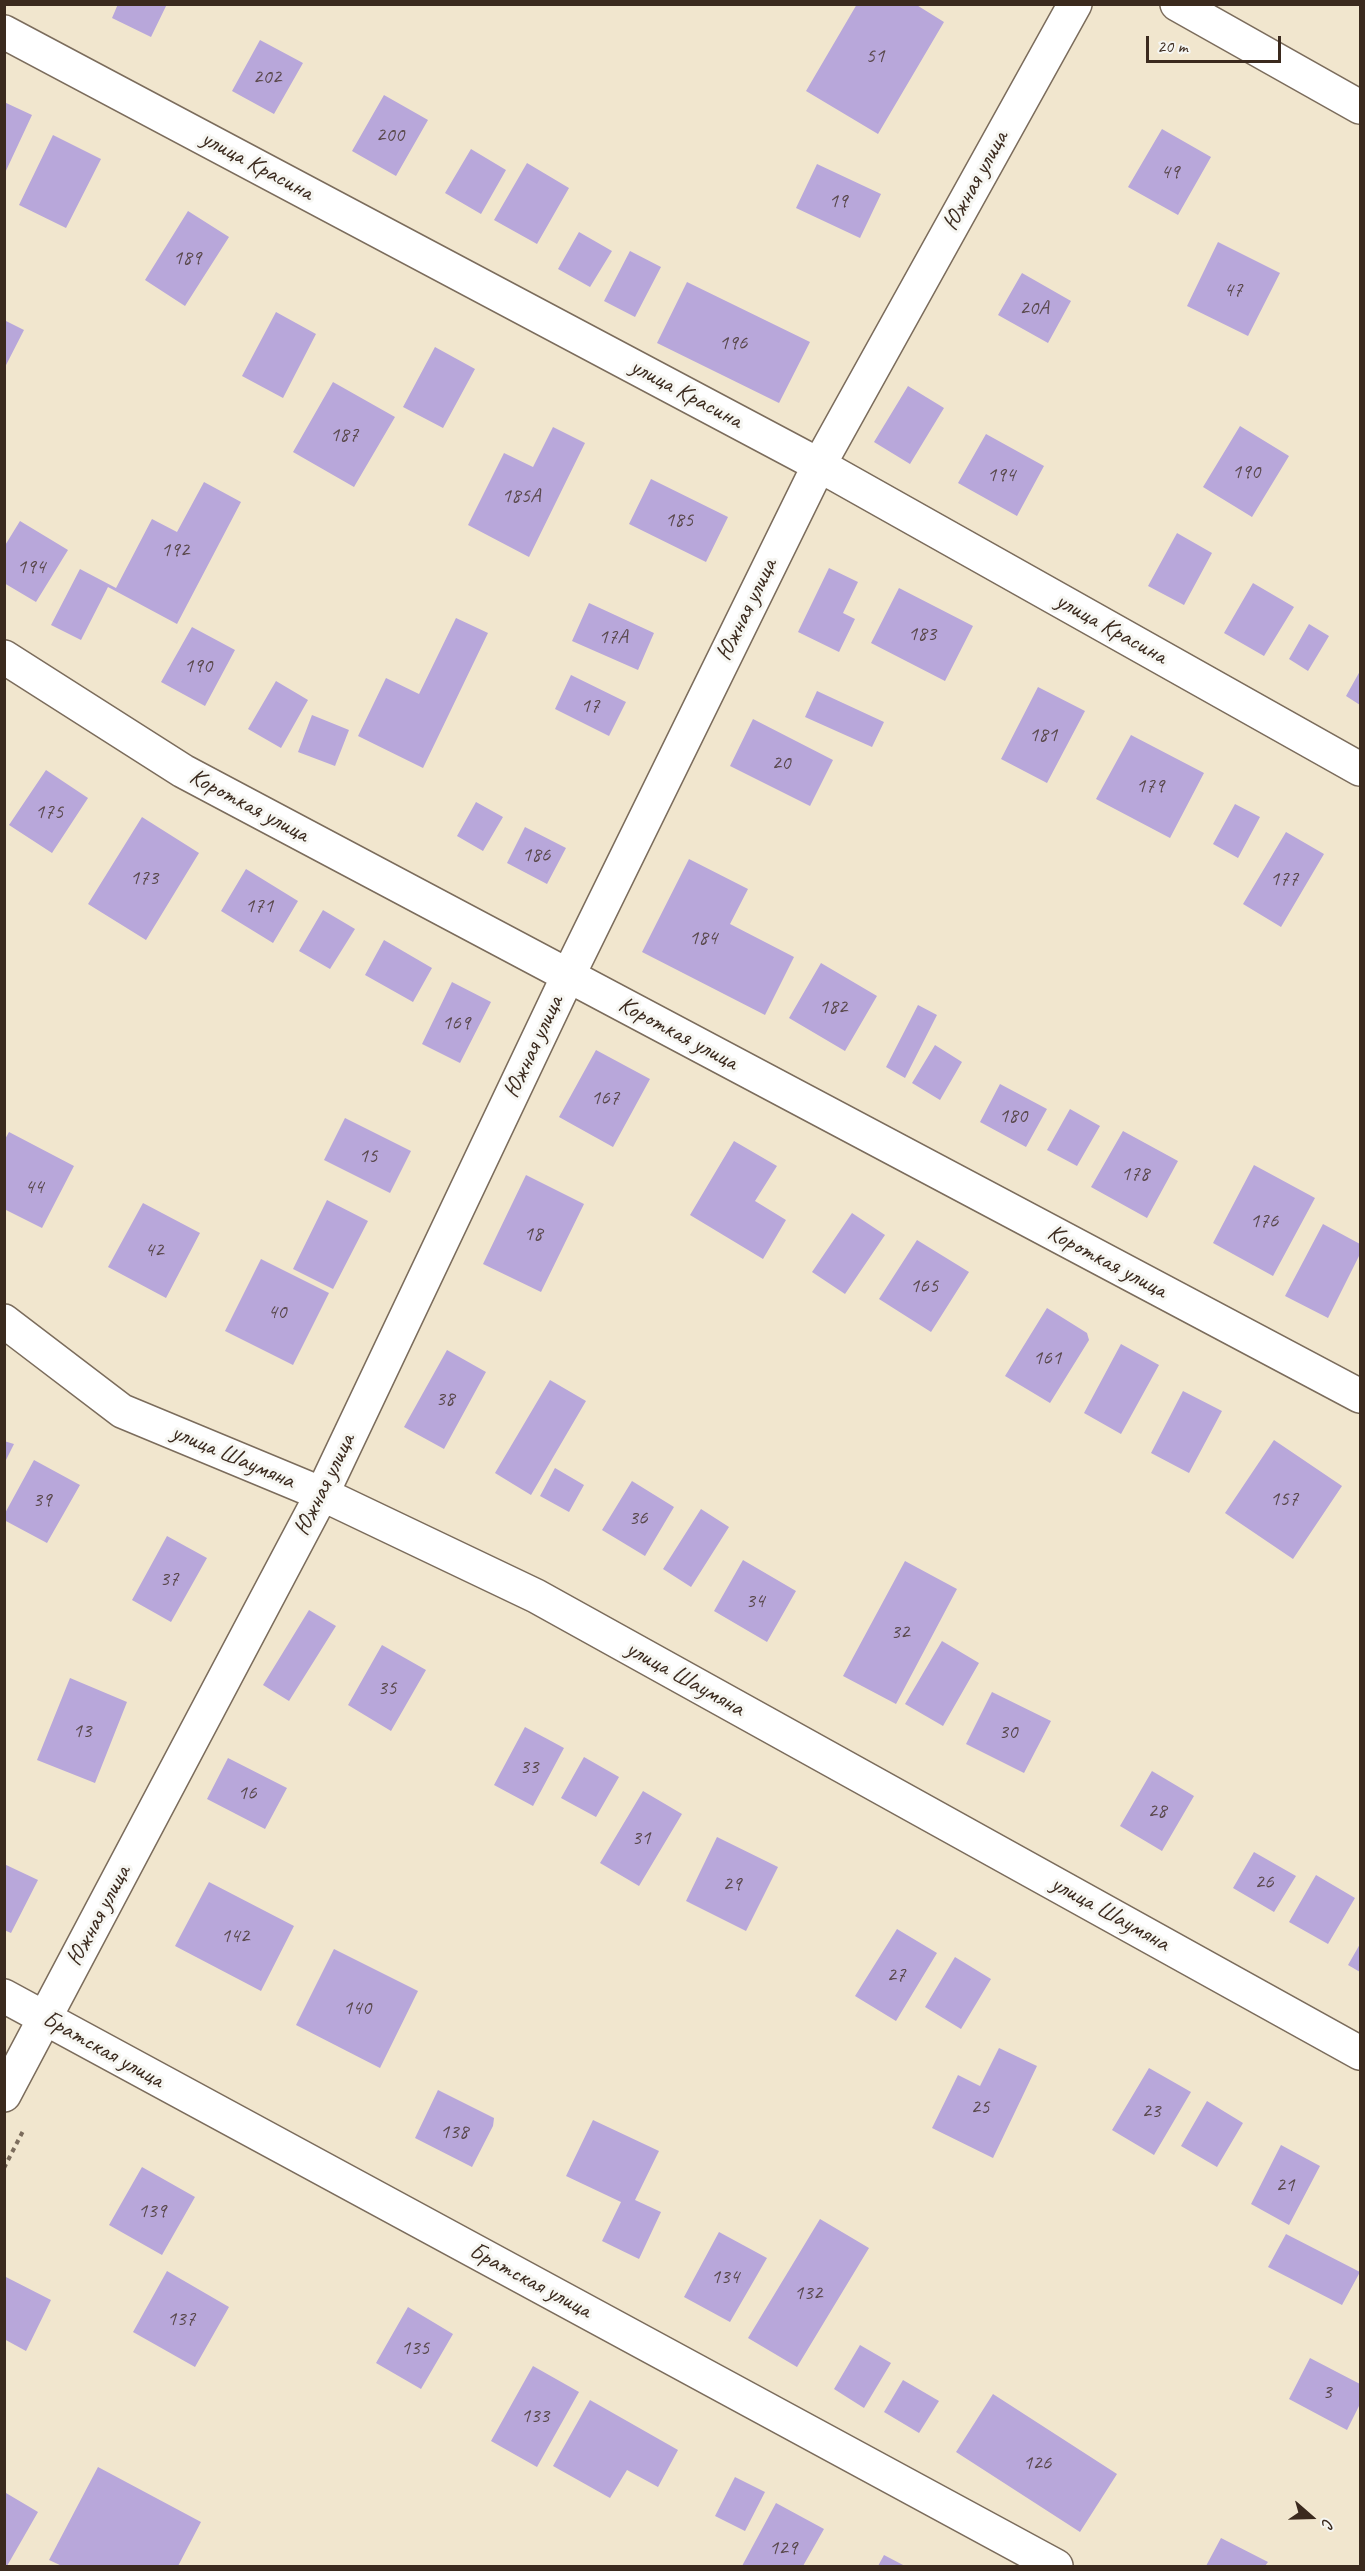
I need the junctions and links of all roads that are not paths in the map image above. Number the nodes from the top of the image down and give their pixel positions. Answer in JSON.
{"nodes":[{"id":1,"x":1075,"y":4,"type":"edge"},
{"id":2,"x":1177,"y":4,"type":"edge"},
{"id":3,"x":4,"y":32,"type":"edge"},
{"id":4,"x":1360,"y":107,"type":"edge"},
{"id":5,"x":819,"y":465,"type":"junction"},
{"id":6,"x":4,"y":657,"type":"edge"},
{"id":7,"x":1360,"y":769,"type":"edge"},
{"id":8,"x":568,"y":976,"type":"junction"},
{"id":9,"x":4,"y":1321,"type":"edge"},
{"id":10,"x":1360,"y":1396,"type":"edge"},
{"id":11,"x":322,"y":1494,"type":"junction"},
{"id":12,"x":4,"y":1996,"type":"edge"},
{"id":13,"x":45,"y":2018,"type":"junction"},
{"id":14,"x":1360,"y":2053,"type":"edge"},
{"id":15,"x":4,"y":2095,"type":"edge"},
{"id":16,"x":1056,"y":2566,"type":"edge"}],
"edges":[{"from":1,"to":5,"type":"street","name":"Южная улица"},
{"from":2,"to":4,"type":"street"},
{"from":3,"to":5,"type":"street","name":"улица Красина"},
{"from":5,"to":7,"type":"street","name":"улица Красина"},
{"from":5,"to":8,"type":"street","name":"Южная улица"},
{"from":6,"to":8,"type":"street","name":"Короткая улица"},
{"from":8,"to":10,"type":"street","name":"Короткая улица"},
{"from":8,"to":11,"type":"street","name":"Южная улица"},
{"from":9,"to":11,"type":"street","name":"улица Шаумяна"},
{"from":11,"to":13,"type":"street","name":"Южная улица"},
{"from":11,"to":14,"type":"street","name":"улица Шаумяна"},
{"from":12,"to":13,"type":"street","name":"Братская улица"},
{"from":13,"to":15,"type":"street","name":"Южная улица"},
{"from":13,"to":16,"type":"street","name":"Братская улица"}]}
